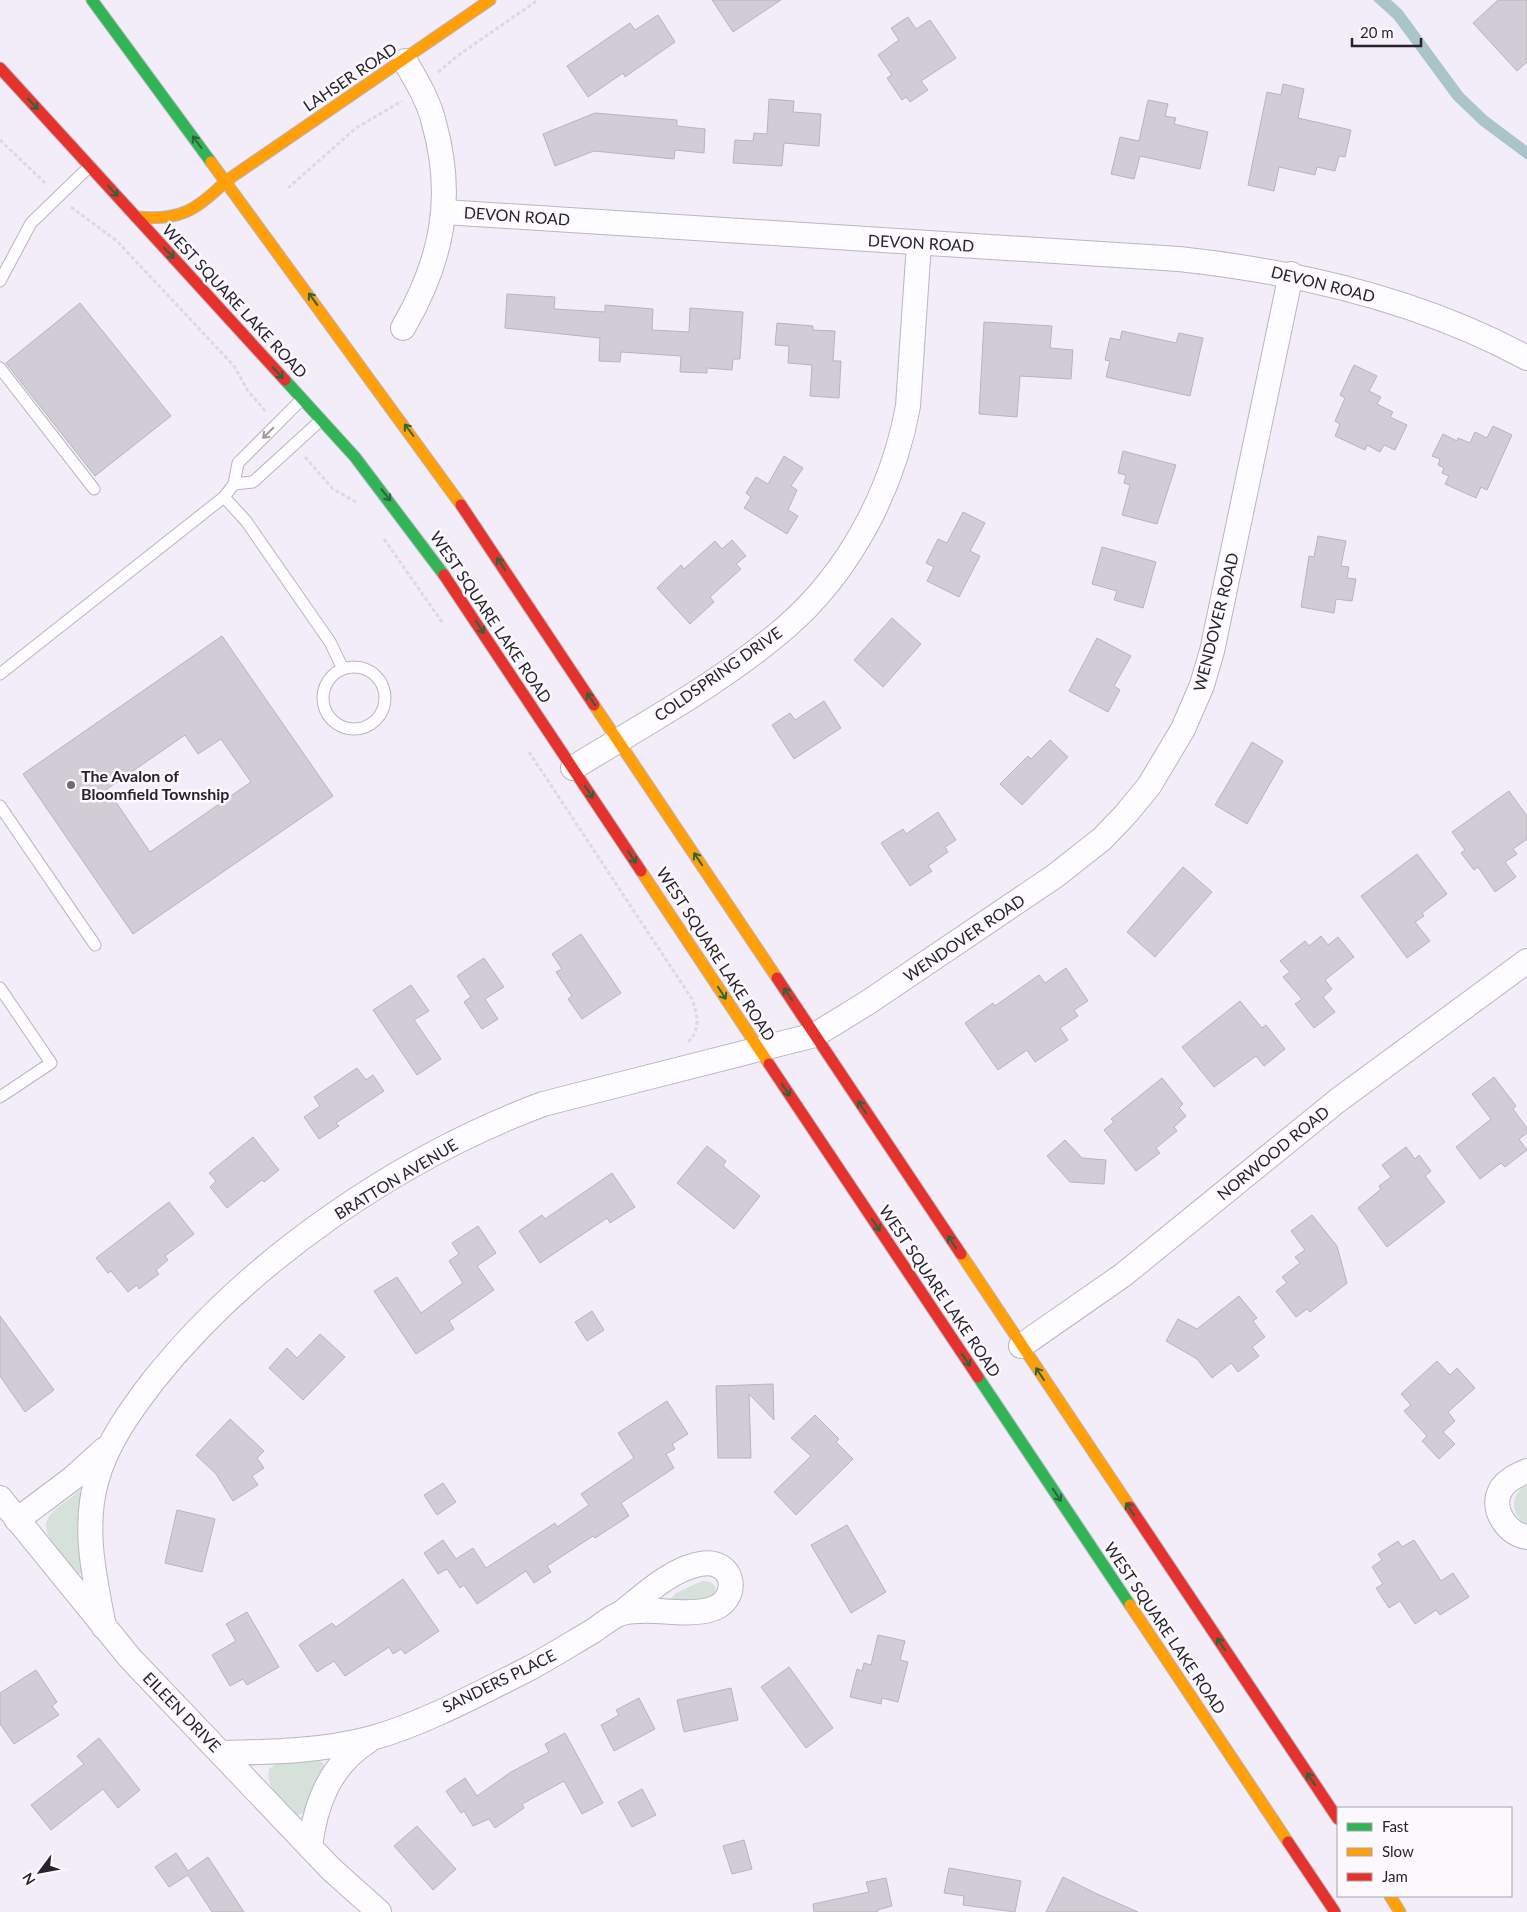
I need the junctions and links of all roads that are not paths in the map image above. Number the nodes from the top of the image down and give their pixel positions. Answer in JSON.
{"nodes":[{"id":1,"x":92,"y":0,"type":"edge"},
{"id":2,"x":110,"y":0,"type":"edge"},
{"id":3,"x":490,"y":0,"type":"edge"},
{"id":4,"x":103,"y":16,"type":"junction"},
{"id":5,"x":405,"y":61,"type":"junction"},
{"id":6,"x":0,"y":68,"type":"edge"},
{"id":7,"x":11,"y":80,"type":"junction"},
{"id":8,"x":0,"y":89,"type":"edge"},
{"id":9,"x":90,"y":166,"type":"junction"},
{"id":10,"x":226,"y":181,"type":"junction"},
{"id":11,"x":444,"y":212,"type":"junction"},
{"id":12,"x":136,"y":217,"type":"junction"},
{"id":13,"x":919,"y":243,"type":"junction"},
{"id":14,"x":1291,"y":274,"type":"junction"},
{"id":15,"x":0,"y":281,"type":"edge"},
{"id":16,"x":403,"y":328,"type":"dead end"},
{"id":17,"x":1527,"y":358,"type":"edge"},
{"id":18,"x":0,"y":368,"type":"edge"},
{"id":19,"x":302,"y":399,"type":"junction"},
{"id":20,"x":322,"y":420,"type":"junction"},
{"id":21,"x":234,"y":484,"type":"junction"},
{"id":22,"x":94,"y":489,"type":"dead end"},
{"id":23,"x":224,"y":497,"type":"junction"},
{"id":24,"x":343,"y":669,"type":"junction"},
{"id":25,"x":0,"y":674,"type":"edge"},
{"id":26,"x":618,"y":740,"type":"junction"},
{"id":27,"x":573,"y":768,"type":"junction"},
{"id":28,"x":0,"y":806,"type":"edge"},
{"id":29,"x":95,"y":945,"type":"dead end"},
{"id":30,"x":1527,"y":961,"type":"edge"},
{"id":31,"x":0,"y":988,"type":"edge"},
{"id":32,"x":815,"y":1035,"type":"junction"},
{"id":33,"x":759,"y":1049,"type":"junction"},
{"id":34,"x":0,"y":1097,"type":"edge"},
{"id":35,"x":1021,"y":1346,"type":"junction"},
{"id":36,"x":113,"y":1440,"type":"junction"},
{"id":37,"x":1527,"y":1471,"type":"edge"},
{"id":38,"x":0,"y":1498,"type":"edge"},
{"id":39,"x":17,"y":1520,"type":"junction"},
{"id":40,"x":1527,"y":1537,"type":"edge"},
{"id":41,"x":620,"y":1614,"type":"dead end"},
{"id":42,"x":104,"y":1627,"type":"junction"},
{"id":43,"x":373,"y":1738,"type":"junction"},
{"id":44,"x":222,"y":1753,"type":"junction"},
{"id":45,"x":1337,"y":1818,"type":"edge"},
{"id":46,"x":310,"y":1847,"type":"junction"},
{"id":47,"x":1391,"y":1897,"type":"edge"},
{"id":48,"x":378,"y":1912,"type":"edge"},
{"id":49,"x":1335,"y":1912,"type":"edge"},
{"id":50,"x":1400,"y":1912,"type":"edge"}],
"edges":[{"from":1,"to":4,"type":"main road"},
{"from":2,"to":4,"type":"lane"},
{"from":3,"to":5,"type":"main road","name":"LAHSER ROAD"},
{"from":10,"to":4,"type":"main road","one_way":true},
{"from":5,"to":10,"type":"main road","name":"LAHSER ROAD"},
{"from":5,"to":11,"type":"street","name":"DEVON ROAD"},
{"from":6,"to":7,"type":"main road","name":"WEST SQUARE LAKE ROAD"},
{"from":7,"to":8,"type":"lane"},
{"from":7,"to":9,"type":"main road","name":"WEST SQUARE LAKE ROAD","one_way":true},
{"from":9,"to":12,"type":"main road","name":"WEST SQUARE LAKE ROAD","one_way":true},
{"from":9,"to":15,"type":"lane"},
{"from":10,"to":12,"type":"main road","name":"LAHSER ROAD"},
{"from":26,"to":10,"type":"main road","one_way":true},
{"from":11,"to":13,"type":"street","name":"DEVON ROAD"},
{"from":11,"to":16,"type":"street","name":"DEVON ROAD"},
{"from":12,"to":19,"type":"main road","name":"WEST SQUARE LAKE ROAD","one_way":true},
{"from":13,"to":14,"type":"street","name":"DEVON ROAD"},
{"from":13,"to":26,"type":"street","name":"COLDSPRING DRIVE"},
{"from":14,"to":17,"type":"street","name":"DEVON ROAD"},
{"from":14,"to":32,"type":"street","name":"WENDOVER ROAD"},
{"from":18,"to":22,"type":"lane"},
{"from":19,"to":20,"type":"main road","name":"WEST SQUARE LAKE ROAD"},
{"from":19,"to":21,"type":"lane","one_way":true},
{"from":20,"to":21,"type":"lane"},
{"from":20,"to":27,"type":"main road","name":"WEST SQUARE LAKE ROAD","one_way":true},
{"from":21,"to":23,"type":"lane"},
{"from":23,"to":24,"type":"lane"},
{"from":23,"to":25,"type":"lane"},
{"from":24,"to":24,"type":"lane"},
{"from":26,"to":27,"type":"street","name":"COLDSPRING DRIVE"},
{"from":32,"to":26,"type":"main road","one_way":true},
{"from":27,"to":33,"type":"main road","name":"WEST SQUARE LAKE ROAD","one_way":true},
{"from":28,"to":29,"type":"lane"},
{"from":30,"to":35,"type":"street","name":"NORWOOD ROAD"},
{"from":31,"to":34,"type":"lane"},
{"from":32,"to":33,"type":"street","name":"WENDOVER ROAD"},
{"from":35,"to":32,"type":"main road","one_way":true},
{"from":33,"to":36,"type":"street","name":"BRATTON AVENUE"},
{"from":33,"to":49,"type":"main road","name":"WEST SQUARE LAKE ROAD","one_way":true},
{"from":45,"to":35,"type":"main road","one_way":true},
{"from":36,"to":39,"type":"street","name":"BRATTON AVENUE"},
{"from":36,"to":42,"type":"street","name":"BRATTON AVENUE"},
{"from":37,"to":40,"type":"street"},
{"from":38,"to":39,"type":"street","name":"EILEEN DRIVE"},
{"from":39,"to":42,"type":"street","name":"EILEEN DRIVE"},
{"from":41,"to":43,"type":"street","name":"SANDERS PLACE"},
{"from":42,"to":44,"type":"street","name":"EILEEN DRIVE"},
{"from":43,"to":44,"type":"street","name":"SANDERS PLACE"},
{"from":43,"to":46,"type":"street","name":"SANDERS PLACE"},
{"from":44,"to":46,"type":"street","name":"EILEEN DRIVE"},
{"from":46,"to":48,"type":"street","name":"EILEEN DRIVE"},
{"from":47,"to":50,"type":"main road"}]}
